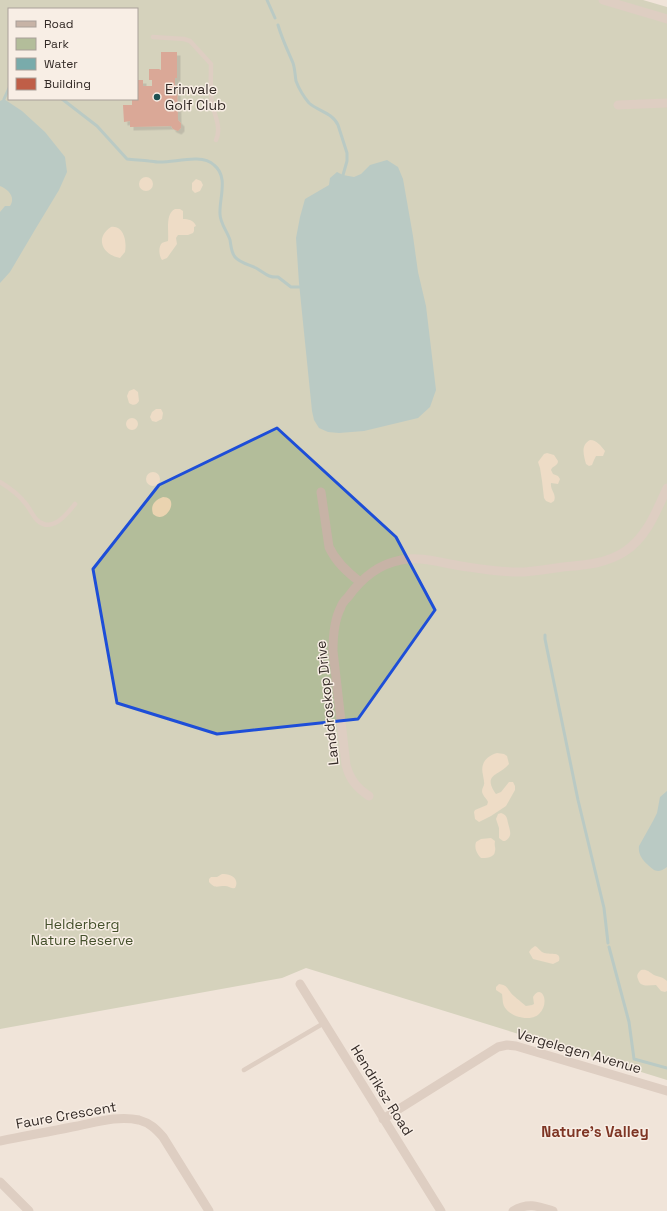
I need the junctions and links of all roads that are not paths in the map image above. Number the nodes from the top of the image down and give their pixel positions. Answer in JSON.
{"nodes":[{"id":1,"x":603,"y":0,"type":"edge"},
{"id":2,"x":667,"y":19,"type":"edge"},
{"id":3,"x":153,"y":37,"type":"dead end"},
{"id":4,"x":667,"y":103,"type":"edge"},
{"id":5,"x":618,"y":105,"type":"dead end"},
{"id":6,"x":216,"y":140,"type":"dead end"},
{"id":7,"x":0,"y":482,"type":"edge"},
{"id":8,"x":667,"y":488,"type":"edge"},
{"id":9,"x":321,"y":492,"type":"dead end"},
{"id":10,"x":75,"y":504,"type":"dead end"},
{"id":11,"x":360,"y":582,"type":"junction"},
{"id":12,"x":369,"y":796,"type":"dead end"},
{"id":13,"x":300,"y":984,"type":"dead end"},
{"id":14,"x":324,"y":1023,"type":"junction"},
{"id":15,"x":244,"y":1070,"type":"dead end"},
{"id":16,"x":667,"y":1091,"type":"edge"},
{"id":17,"x":383,"y":1119,"type":"junction"},
{"id":18,"x":0,"y":1141,"type":"edge"},
{"id":19,"x":0,"y":1182,"type":"edge"},
{"id":20,"x":29,"y":1211,"type":"edge"},
{"id":21,"x":210,"y":1211,"type":"edge"},
{"id":22,"x":441,"y":1211,"type":"edge"},
{"id":23,"x":513,"y":1211,"type":"edge"},
{"id":24,"x":553,"y":1211,"type":"edge"}],
"edges":[{"from":1,"to":2,"type":"street"},
{"from":3,"to":6,"type":"lane"},
{"from":4,"to":5,"type":"street"},
{"from":7,"to":10,"type":"lane"},
{"from":8,"to":11,"type":"street","name":"Landdroskop Drive"},
{"from":9,"to":11,"type":"street"},
{"from":11,"to":12,"type":"street","name":"Landdroskop Drive"},
{"from":13,"to":14,"type":"street","name":"Hendriksz Road"},
{"from":14,"to":15,"type":"lane"},
{"from":14,"to":17,"type":"street","name":"Hendriksz Road"},
{"from":16,"to":17,"type":"street","name":"Vergelegen Avenue"},
{"from":17,"to":22,"type":"street","name":"Hendriksz Road"},
{"from":18,"to":21,"type":"street","name":"Faure Crescent"},
{"from":19,"to":20,"type":"street"},
{"from":23,"to":24,"type":"street"}]}
